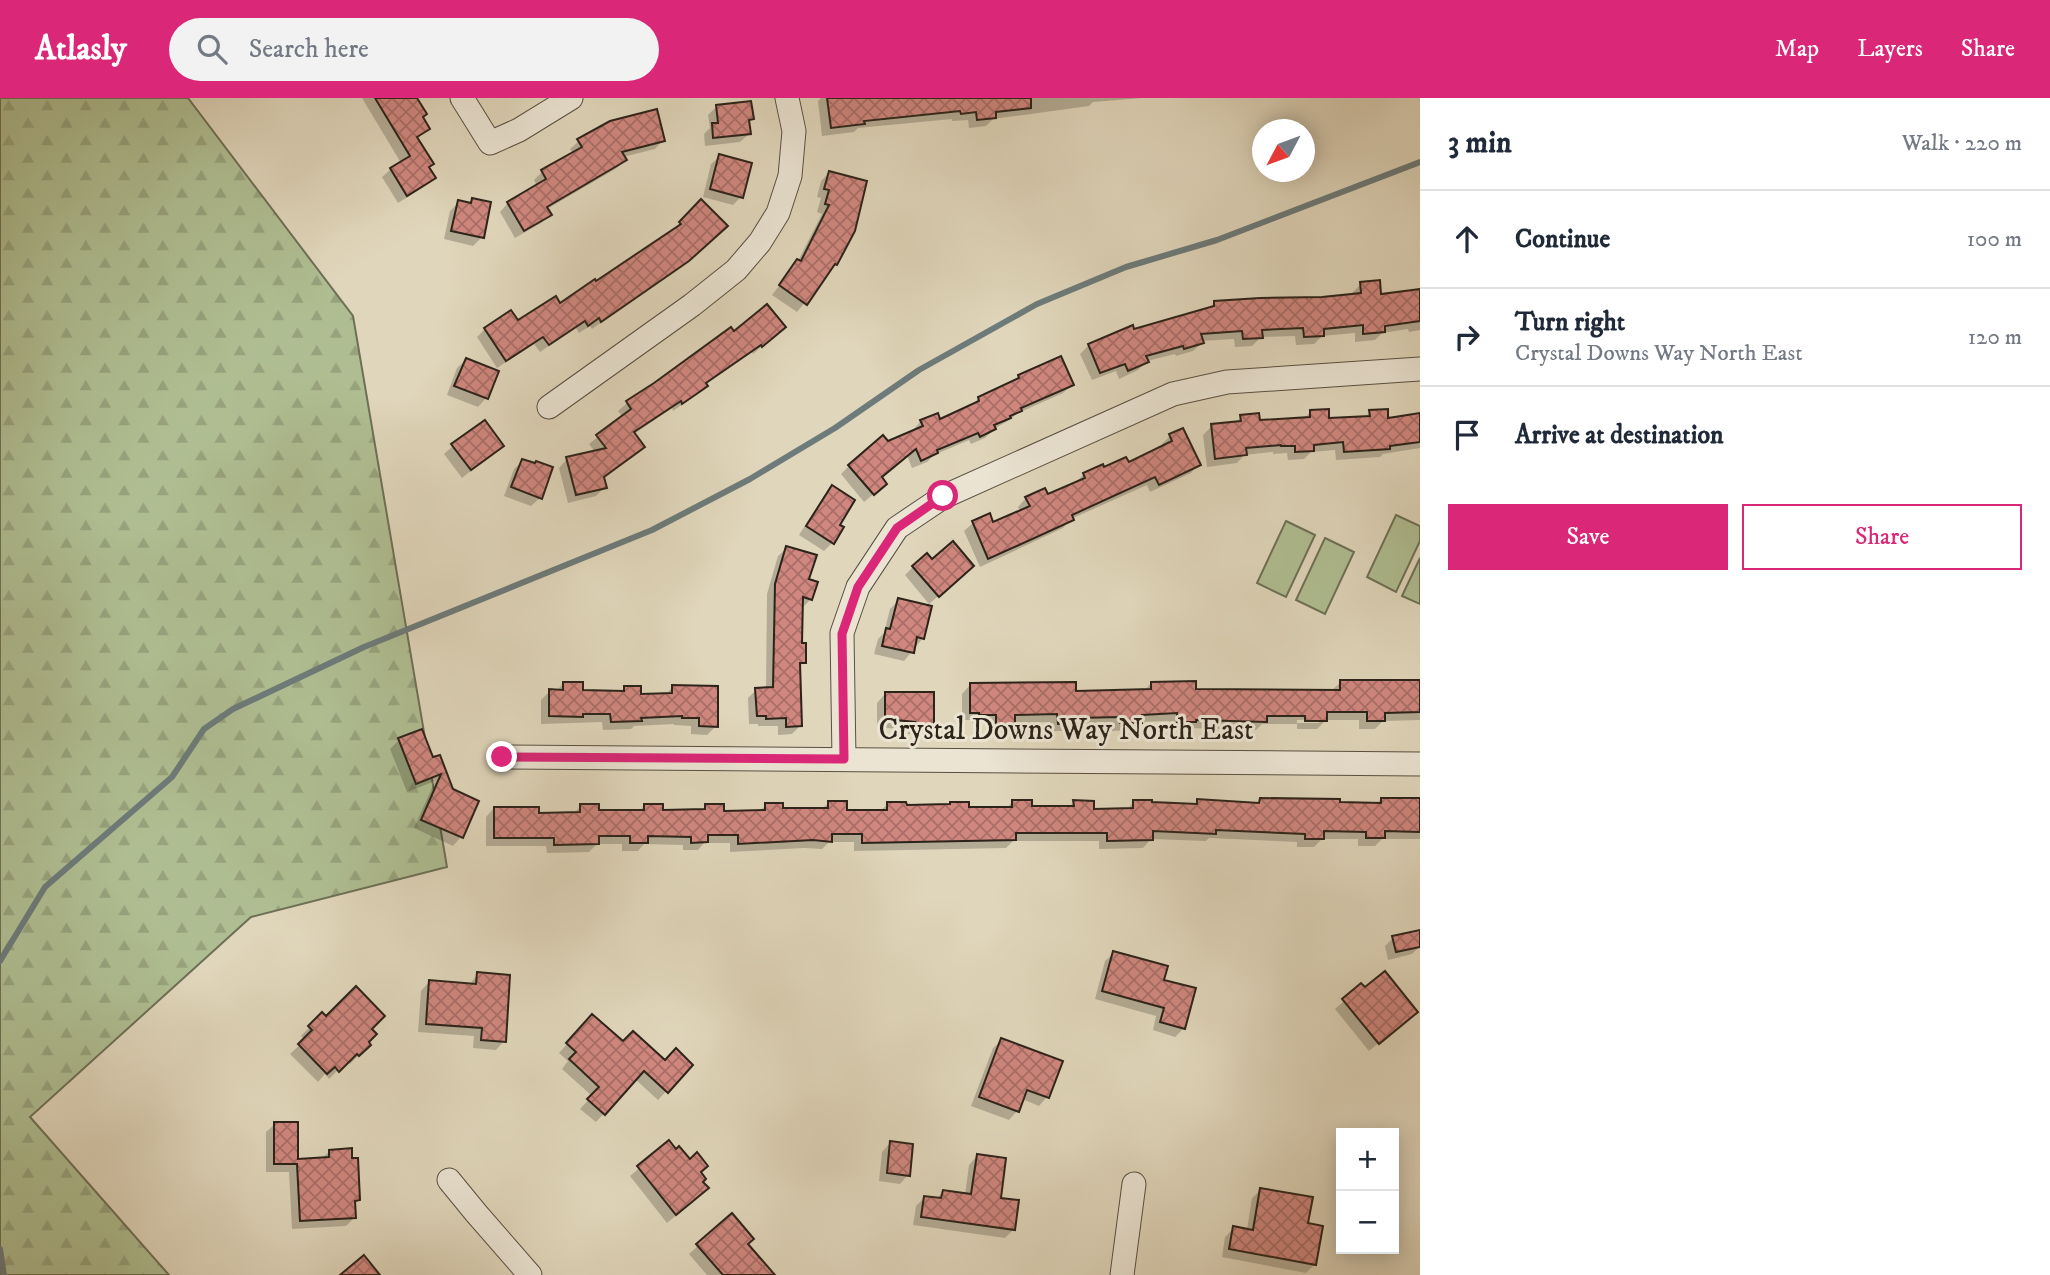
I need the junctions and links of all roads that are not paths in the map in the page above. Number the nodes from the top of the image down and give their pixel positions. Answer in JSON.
{"nodes":[{"id":1,"x":462,"y":98,"type":"edge"},
{"id":2,"x":571,"y":98,"type":"edge"},
{"id":3,"x":787,"y":98,"type":"edge"},
{"id":4,"x":1420,"y":369,"type":"edge"},
{"id":5,"x":549,"y":407,"type":"dead end"},
{"id":6,"x":502,"y":757,"type":"dead end"},
{"id":7,"x":844,"y":759,"type":"junction"},
{"id":8,"x":1420,"y":764,"type":"edge"},
{"id":9,"x":449,"y":1180,"type":"dead end"},
{"id":10,"x":1133,"y":1184,"type":"dead end"},
{"id":11,"x":530,"y":1275,"type":"edge"},
{"id":12,"x":1122,"y":1275,"type":"edge"}],
"edges":[{"from":1,"to":2,"type":"street"},
{"from":3,"to":5,"type":"street"},
{"from":4,"to":7,"type":"street"},
{"from":6,"to":7,"type":"street","name":"Crystal Downs Way North East"},
{"from":7,"to":8,"type":"street","name":"Crystal Downs Way North East"},
{"from":9,"to":11,"type":"street"},
{"from":10,"to":12,"type":"street"}]}
